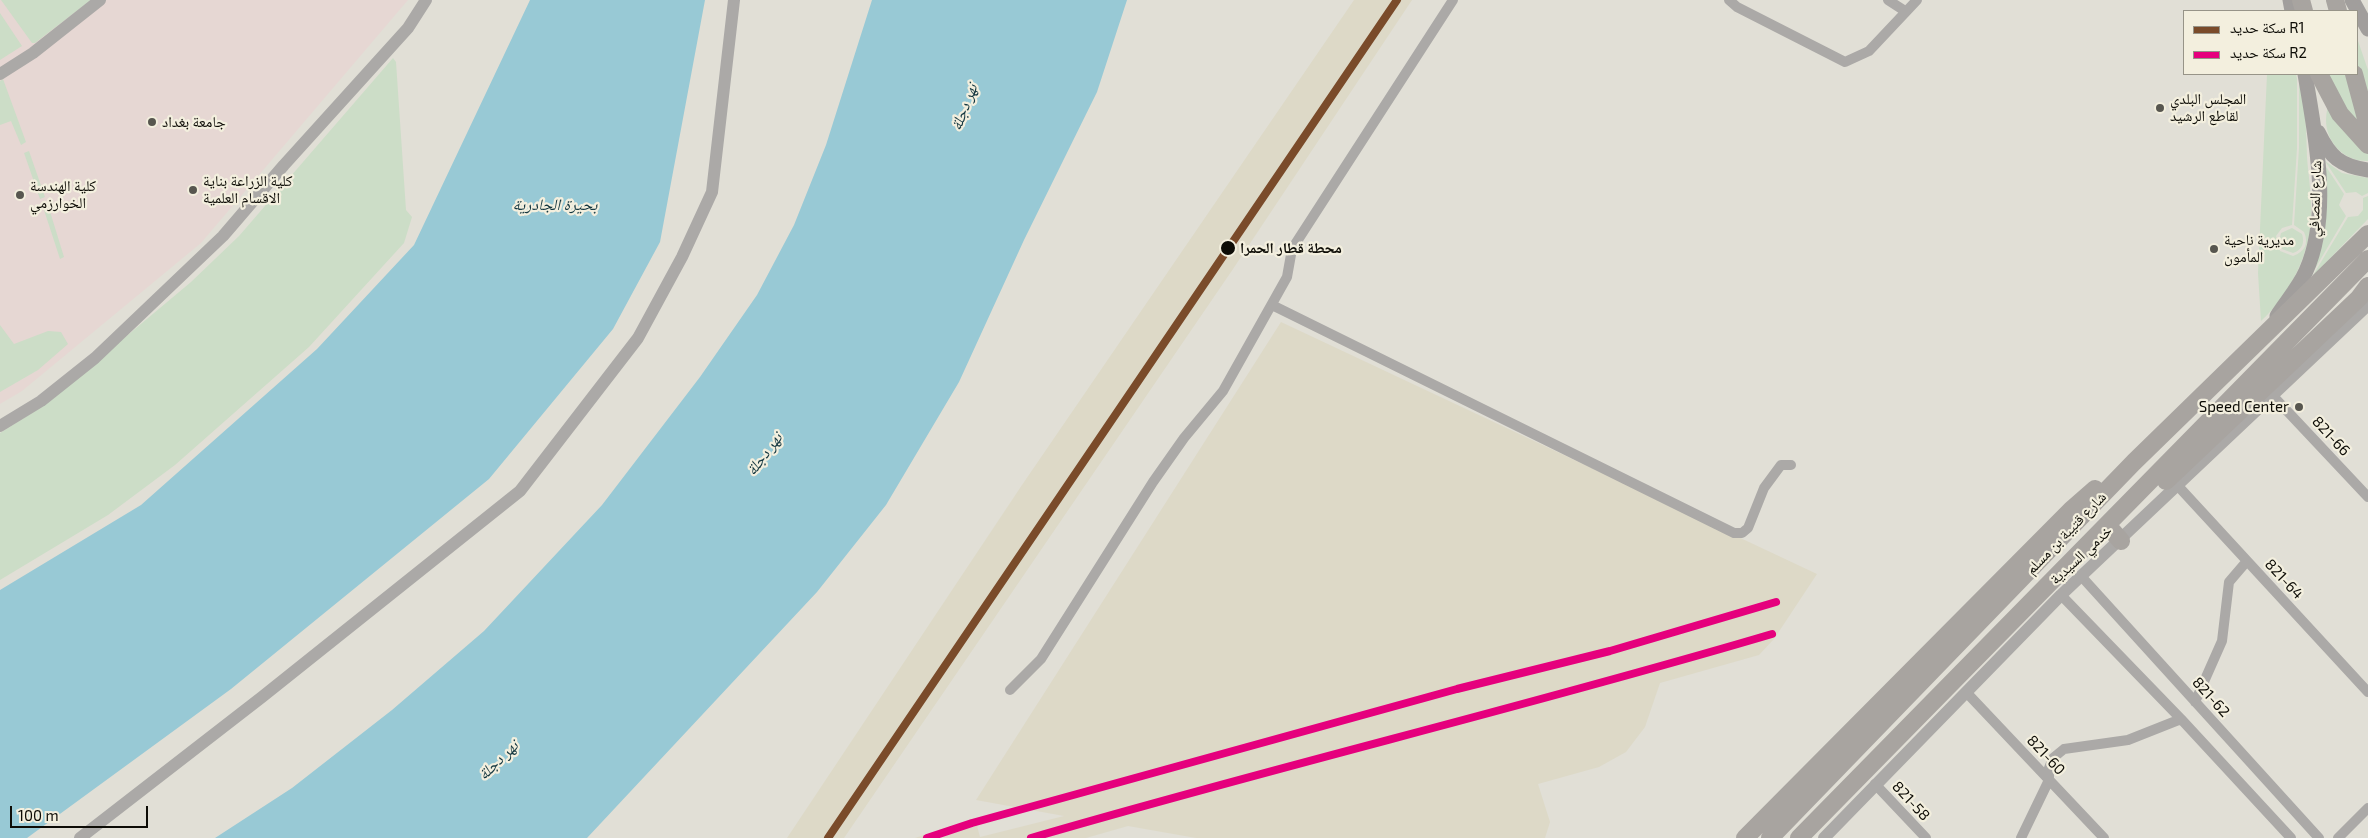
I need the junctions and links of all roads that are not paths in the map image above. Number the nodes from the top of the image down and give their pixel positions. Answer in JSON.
{"nodes":[{"id":1,"x":100,"y":0,"type":"edge"},
{"id":2,"x":426,"y":0,"type":"edge"},
{"id":3,"x":734,"y":0,"type":"edge"},
{"id":4,"x":1453,"y":0,"type":"edge"},
{"id":5,"x":1729,"y":0,"type":"edge"},
{"id":6,"x":1888,"y":0,"type":"edge"},
{"id":7,"x":1917,"y":0,"type":"edge"},
{"id":8,"x":2358,"y":11,"type":"edge"},
{"id":9,"x":1905,"y":12,"type":"junction"},
{"id":10,"x":2368,"y":29,"type":"edge"},
{"id":11,"x":0,"y":74,"type":"edge"},
{"id":12,"x":2305,"y":75,"type":"edge"},
{"id":13,"x":2320,"y":75,"type":"edge"},
{"id":14,"x":2354,"y":75,"type":"edge"},
{"id":15,"x":2313,"y":122,"type":"junction"},
{"id":16,"x":2368,"y":126,"type":"edge"},
{"id":17,"x":2368,"y":145,"type":"edge"},
{"id":18,"x":2368,"y":170,"type":"edge"},
{"id":19,"x":2368,"y":234,"type":"edge"},
{"id":20,"x":2368,"y":259,"type":"edge"},
{"id":21,"x":2368,"y":286,"type":"edge"},
{"id":22,"x":1272,"y":305,"type":"junction"},
{"id":23,"x":2368,"y":305,"type":"edge"},
{"id":24,"x":2261,"y":340,"type":"junction"},
{"id":25,"x":2273,"y":396,"type":"junction"},
{"id":26,"x":0,"y":426,"type":"edge"},
{"id":27,"x":2134,"y":462,"type":"junction"},
{"id":28,"x":1791,"y":465,"type":"dead end"},
{"id":29,"x":2178,"y":486,"type":"junction"},
{"id":30,"x":2368,"y":498,"type":"edge"},
{"id":31,"x":2111,"y":522,"type":"junction"},
{"id":32,"x":2121,"y":540,"type":"junction"},
{"id":33,"x":2247,"y":561,"type":"junction"},
{"id":34,"x":2081,"y":576,"type":"junction"},
{"id":35,"x":2062,"y":595,"type":"junction"},
{"id":36,"x":1010,"y":690,"type":"dead end"},
{"id":37,"x":1966,"y":692,"type":"junction"},
{"id":38,"x":2368,"y":692,"type":"edge"},
{"id":39,"x":2195,"y":702,"type":"junction"},
{"id":40,"x":2181,"y":719,"type":"junction"},
{"id":41,"x":2049,"y":780,"type":"junction"},
{"id":42,"x":1875,"y":784,"type":"junction"},
{"id":43,"x":2368,"y":808,"type":"edge"},
{"id":44,"x":80,"y":838,"type":"edge"},
{"id":45,"x":1746,"y":838,"type":"edge"},
{"id":46,"x":1770,"y":838,"type":"edge"},
{"id":47,"x":1799,"y":838,"type":"edge"},
{"id":48,"x":1824,"y":838,"type":"edge"},
{"id":49,"x":1926,"y":838,"type":"edge"},
{"id":50,"x":2020,"y":838,"type":"edge"},
{"id":51,"x":2104,"y":838,"type":"edge"},
{"id":52,"x":2291,"y":838,"type":"edge"},
{"id":53,"x":2319,"y":838,"type":"edge"},
{"id":54,"x":2338,"y":838,"type":"edge"}],
"edges":[{"from":1,"to":11,"type":"street"},
{"from":2,"to":26,"type":"street"},
{"from":3,"to":44,"type":"street"},
{"from":4,"to":22,"type":"street"},
{"from":5,"to":9,"type":"street"},
{"from":6,"to":9,"type":"street"},
{"from":7,"to":9,"type":"street"},
{"from":8,"to":10,"type":"main road"},
{"from":12,"to":15,"type":"main road","name":"شارع المصافي"},
{"from":13,"to":17,"type":"highway"},
{"from":14,"to":16,"type":"highway"},
{"from":15,"to":18,"type":"main road"},
{"from":15,"to":24,"type":"main road","name":"شارع المصافي"},
{"from":19,"to":24,"type":"highway","name":"شارع قتيبة بن مسلم"},
{"from":20,"to":31,"type":"highway","name":"شارع قتيبة بن مسلم"},
{"from":21,"to":31,"type":"highway"},
{"from":22,"to":28,"type":"street"},
{"from":22,"to":36,"type":"street"},
{"from":23,"to":25,"type":"street","name":"خدمي السيدية"},
{"from":24,"to":27,"type":"highway","name":"شارع قتيبة بن مسلم"},
{"from":25,"to":29,"type":"street","name":"خدمي السيدية"},
{"from":25,"to":30,"type":"street","name":"821-66"},
{"from":27,"to":45,"type":"highway"},
{"from":27,"to":46,"type":"highway","name":"شارع قتيبة بن مسلم"},
{"from":29,"to":32,"type":"street","name":"خدمي السيدية"},
{"from":29,"to":33,"type":"street","name":"821-64"},
{"from":31,"to":32,"type":"highway"},
{"from":31,"to":47,"type":"highway","name":"شارع قتيبة بن مسلم"},
{"from":32,"to":34,"type":"street","name":"خدمي السيدية"},
{"from":33,"to":38,"type":"street","name":"821-64"},
{"from":33,"to":39,"type":"street"},
{"from":34,"to":35,"type":"street","name":"خدمي السيدية"},
{"from":34,"to":39,"type":"street","name":"821-62"},
{"from":35,"to":37,"type":"street","name":"خدمي السيدية"},
{"from":35,"to":40,"type":"street"},
{"from":37,"to":41,"type":"street","name":"821-60"},
{"from":37,"to":42,"type":"street","name":"خدمي السيدية"},
{"from":39,"to":53,"type":"street","name":"821-62"},
{"from":40,"to":41,"type":"street"},
{"from":40,"to":52,"type":"street"},
{"from":41,"to":50,"type":"street"},
{"from":41,"to":51,"type":"street","name":"821-60"},
{"from":42,"to":48,"type":"street","name":"خدمي السيدية"},
{"from":42,"to":49,"type":"street","name":"821-58"},
{"from":43,"to":54,"type":"street"}]}
